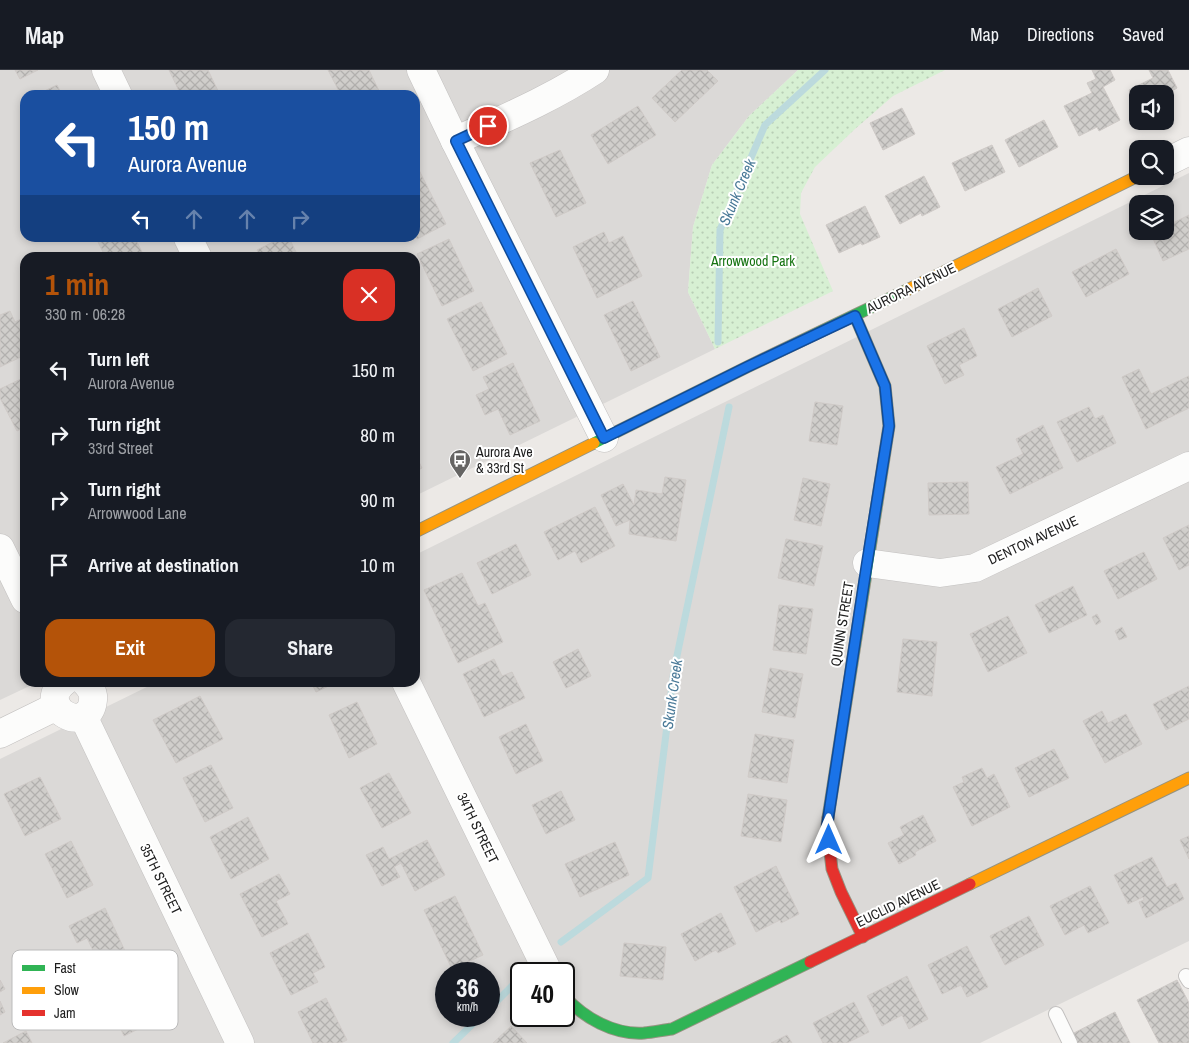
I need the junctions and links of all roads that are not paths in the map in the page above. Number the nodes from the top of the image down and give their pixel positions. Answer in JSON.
{"nodes":[{"id":1,"x":106,"y":70,"type":"edge"},
{"id":2,"x":421,"y":70,"type":"edge"},
{"id":3,"x":594,"y":70,"type":"edge"},
{"id":4,"x":116,"y":90,"type":"edge"},
{"id":5,"x":456,"y":141,"type":"junction"},
{"id":6,"x":1189,"y":151,"type":"edge"},
{"id":7,"x":1174,"y":158,"type":"edge"},
{"id":8,"x":1129,"y":180,"type":"edge"},
{"id":9,"x":855,"y":316,"type":"junction"},
{"id":10,"x":604,"y":438,"type":"junction"},
{"id":11,"x":1189,"y":466,"type":"edge"},
{"id":12,"x":420,"y":530,"type":"edge"},
{"id":13,"x":0,"y":548,"type":"edge"},
{"id":14,"x":867,"y":563,"type":"junction"},
{"id":15,"x":20,"y":589,"type":"edge"},
{"id":16,"x":94,"y":687,"type":"edge"},
{"id":17,"x":408,"y":687,"type":"edge"},
{"id":18,"x":60,"y":694,"type":"edge"},
{"id":19,"x":83,"y":716,"type":"junction"},
{"id":20,"x":0,"y":734,"type":"edge"},
{"id":21,"x":1189,"y":778,"type":"edge"},
{"id":22,"x":863,"y":937,"type":"junction"},
{"id":23,"x":543,"y":962,"type":"edge"},
{"id":24,"x":575,"y":1007,"type":"edge"},
{"id":25,"x":1056,"y":1014,"type":"dead end"},
{"id":26,"x":240,"y":1043,"type":"edge"},
{"id":27,"x":1070,"y":1043,"type":"edge"}],
"edges":[{"from":1,"to":4,"type":"street"},
{"from":2,"to":5,"type":"street"},
{"from":3,"to":5,"type":"street"},
{"from":5,"to":10,"type":"street"},
{"from":6,"to":7,"type":"street"},
{"from":8,"to":9,"type":"street","name":"AURORA AVENUE"},
{"from":9,"to":10,"type":"street","name":"AURORA AVENUE"},
{"from":9,"to":14,"type":"street","name":"QUINN STREET"},
{"from":10,"to":12,"type":"street","name":"AURORA AVENUE"},
{"from":11,"to":14,"type":"street","name":"DENTON AVENUE"},
{"from":13,"to":15,"type":"street"},
{"from":14,"to":22,"type":"street","name":"QUINN STREET"},
{"from":16,"to":19,"type":"street"},
{"from":17,"to":23,"type":"street","name":"34TH STREET"},
{"from":18,"to":19,"type":"street"},
{"from":18,"to":20,"type":"street"},
{"from":19,"to":26,"type":"street","name":"35TH STREET"},
{"from":21,"to":22,"type":"street","name":"EUCLID AVENUE"},
{"from":22,"to":24,"type":"street","name":"EUCLID AVENUE"},
{"from":25,"to":27,"type":"lane"}]}
